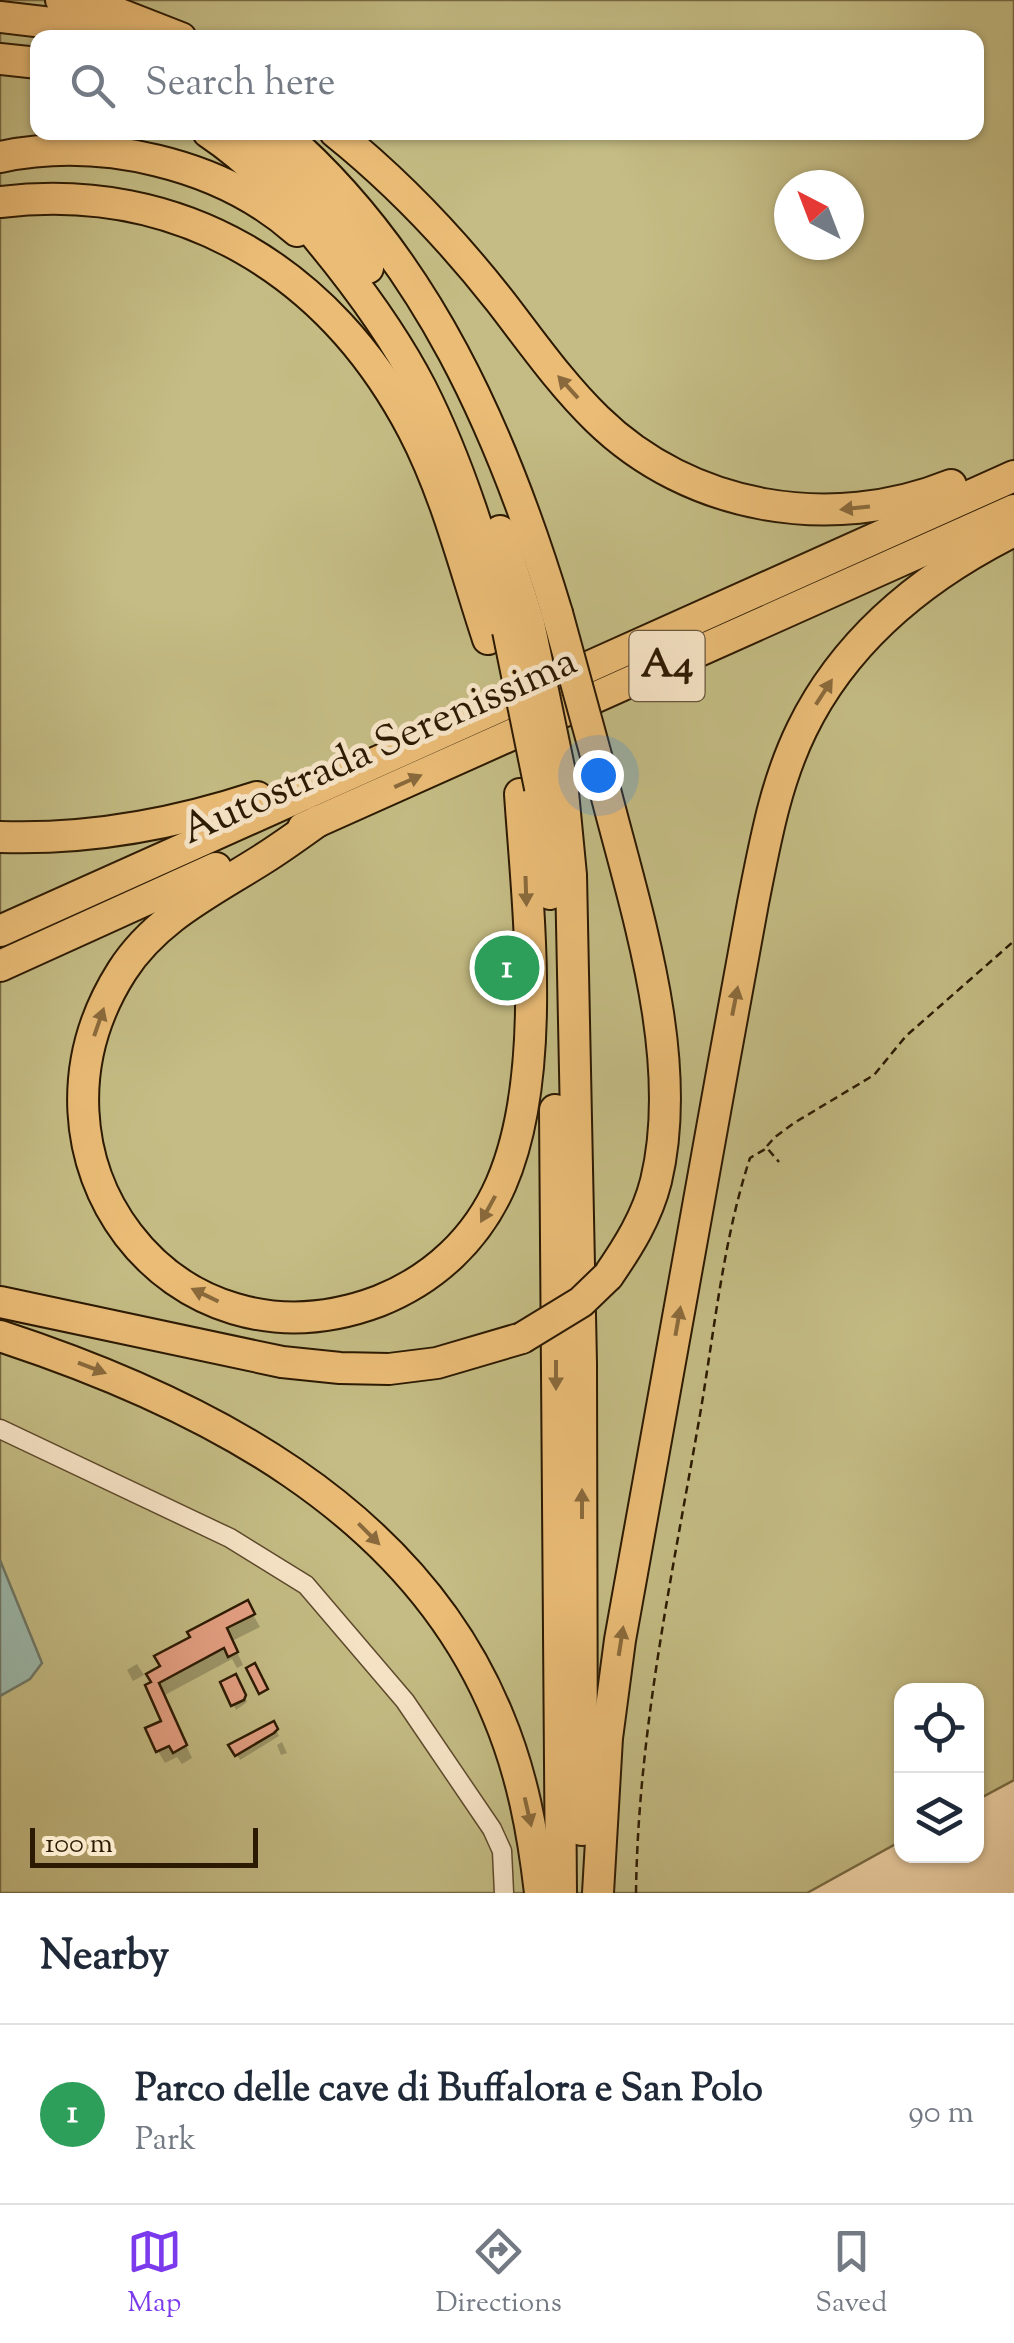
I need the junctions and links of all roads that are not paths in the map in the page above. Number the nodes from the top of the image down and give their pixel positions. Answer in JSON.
{"nodes":[{"id":1,"x":61,"y":0,"type":"edge"},
{"id":2,"x":0,"y":16,"type":"edge"},
{"id":3,"x":90,"y":30,"type":"edge"},
{"id":4,"x":161,"y":30,"type":"edge"},
{"id":5,"x":0,"y":39,"type":"edge"},
{"id":6,"x":30,"y":42,"type":"edge"},
{"id":7,"x":0,"y":59,"type":"edge"},
{"id":8,"x":30,"y":63,"type":"edge"},
{"id":9,"x":220,"y":140,"type":"edge"},
{"id":10,"x":254,"y":140,"type":"edge"},
{"id":11,"x":289,"y":140,"type":"edge"},
{"id":12,"x":344,"y":140,"type":"edge"},
{"id":13,"x":0,"y":158,"type":"edge"},
{"id":14,"x":0,"y":202,"type":"edge"},
{"id":15,"x":352,"y":279,"type":"junction"},
{"id":16,"x":1014,"y":459,"type":"edge"},
{"id":17,"x":1014,"y":476,"type":"edge"},
{"id":18,"x":1014,"y":510,"type":"edge"},
{"id":19,"x":1014,"y":532,"type":"edge"},
{"id":20,"x":521,"y":627,"type":"junction"},
{"id":21,"x":338,"y":778,"type":"junction"},
{"id":22,"x":541,"y":788,"type":"junction"},
{"id":23,"x":318,"y":820,"type":"junction"},
{"id":24,"x":0,"y":836,"type":"edge"},
{"id":25,"x":0,"y":931,"type":"edge"},
{"id":26,"x":0,"y":966,"type":"edge"},
{"id":27,"x":0,"y":1302,"type":"edge"},
{"id":28,"x":0,"y":1336,"type":"edge"},
{"id":29,"x":0,"y":1430,"type":"edge"},
{"id":30,"x":504,"y":1893,"type":"edge"},
{"id":31,"x":540,"y":1893,"type":"edge"},
{"id":32,"x":561,"y":1893,"type":"edge"},
{"id":33,"x":584,"y":1893,"type":"edge"},
{"id":34,"x":598,"y":1893,"type":"edge"}],
"edges":[{"from":1,"to":4,"type":"highway"},
{"from":2,"to":3,"type":"highway"},
{"from":5,"to":6,"type":"highway"},
{"from":7,"to":8,"type":"highway"},
{"from":9,"to":15,"type":"highway"},
{"from":10,"to":20,"type":"highway"},
{"from":11,"to":20,"type":"highway"},
{"from":16,"to":12,"type":"highway","one_way":true},
{"from":13,"to":15,"type":"highway"},
{"from":14,"to":20,"type":"highway"},
{"from":15,"to":20,"type":"highway"},
{"from":17,"to":21,"type":"highway","name":"Autostrada Serenissima","number":"A4"},
{"from":23,"to":18,"type":"highway","name":"Autostrada Serenissima","number":"A4","one_way":true},
{"from":34,"to":19,"type":"highway","one_way":true},
{"from":20,"to":22,"type":"highway","bridge":true},
{"from":20,"to":22,"type":"highway"},
{"from":20,"to":27,"type":"highway","bridge":true},
{"from":21,"to":24,"type":"highway"},
{"from":21,"to":25,"type":"highway","name":"Autostrada Serenissima","number":"A4"},
{"from":22,"to":23,"type":"highway","one_way":true},
{"from":22,"to":32,"type":"highway","one_way":true},
{"from":33,"to":22,"type":"highway","one_way":true},
{"from":23,"to":26,"type":"highway","name":"Autostrada Serenissima","number":"A4"},
{"from":28,"to":31,"type":"highway","one_way":true},
{"from":29,"to":30,"type":"street"}]}
